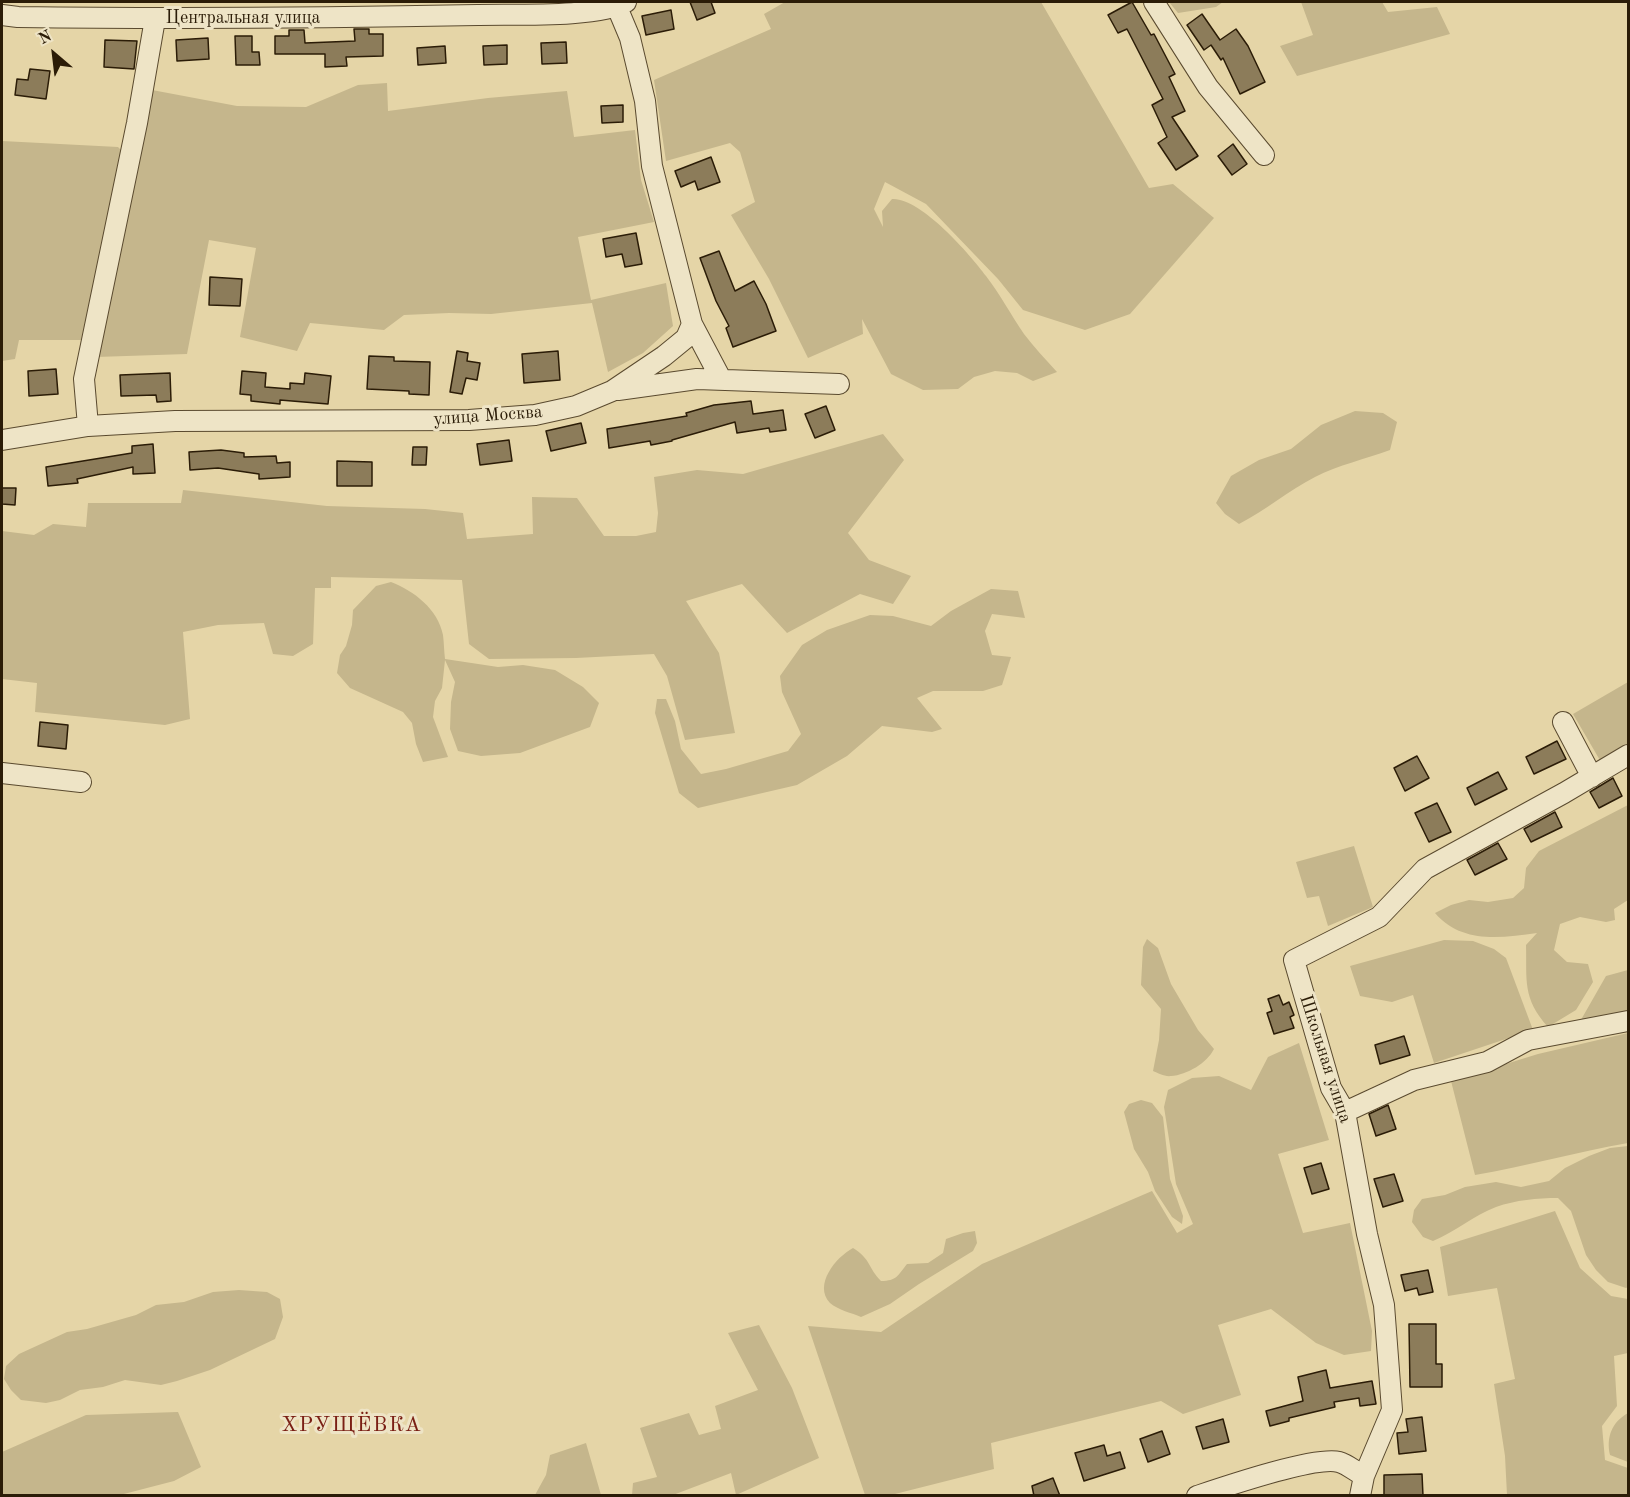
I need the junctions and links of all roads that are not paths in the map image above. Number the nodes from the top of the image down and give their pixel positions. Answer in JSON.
{"nodes":[{"id":1,"x":1154,"y":2,"type":"edge"},
{"id":2,"x":621,"y":4,"type":"edge"},
{"id":3,"x":2,"y":15,"type":"edge"},
{"id":4,"x":155,"y":19,"type":"junction"},
{"id":5,"x":1264,"y":155,"type":"dead end"},
{"id":6,"x":692,"y":324,"type":"junction"},
{"id":7,"x":721,"y":379,"type":"junction"},
{"id":8,"x":839,"y":384,"type":"dead end"},
{"id":9,"x":612,"y":391,"type":"junction"},
{"id":10,"x":88,"y":426,"type":"junction"},
{"id":11,"x":2,"y":440,"type":"edge"},
{"id":12,"x":1563,"y":722,"type":"dead end"},
{"id":13,"x":1623,"y":758,"type":"edge"},
{"id":14,"x":2,"y":773,"type":"edge"},
{"id":15,"x":1592,"y":777,"type":"junction"},
{"id":16,"x":81,"y":782,"type":"dead end"},
{"id":17,"x":1629,"y":1021,"type":"edge"},
{"id":18,"x":1345,"y":1112,"type":"junction"},
{"id":19,"x":1364,"y":1476,"type":"junction"},
{"id":20,"x":1197,"y":1496,"type":"edge"},
{"id":21,"x":1360,"y":1496,"type":"edge"}],
"edges":[{"from":1,"to":5,"type":"street"},
{"from":2,"to":4,"type":"street","name":"Центральная улица"},
{"from":2,"to":6,"type":"street"},
{"from":3,"to":4,"type":"street","name":"Центральная улица"},
{"from":4,"to":10,"type":"street"},
{"from":6,"to":7,"type":"street"},
{"from":6,"to":9,"type":"street","name":"улица Москва"},
{"from":7,"to":8,"type":"street"},
{"from":7,"to":9,"type":"street"},
{"from":9,"to":10,"type":"street","name":"улица Москва"},
{"from":10,"to":11,"type":"street","name":"улица Москва"},
{"from":12,"to":15,"type":"street"},
{"from":13,"to":15,"type":"street","name":"Школьная улица"},
{"from":14,"to":16,"type":"street"},
{"from":15,"to":18,"type":"street","name":"Школьная улица"},
{"from":17,"to":18,"type":"street"},
{"from":18,"to":19,"type":"street","name":"Школьная улица"},
{"from":19,"to":20,"type":"street"},
{"from":19,"to":21,"type":"street","name":"Школьная улица"}]}
